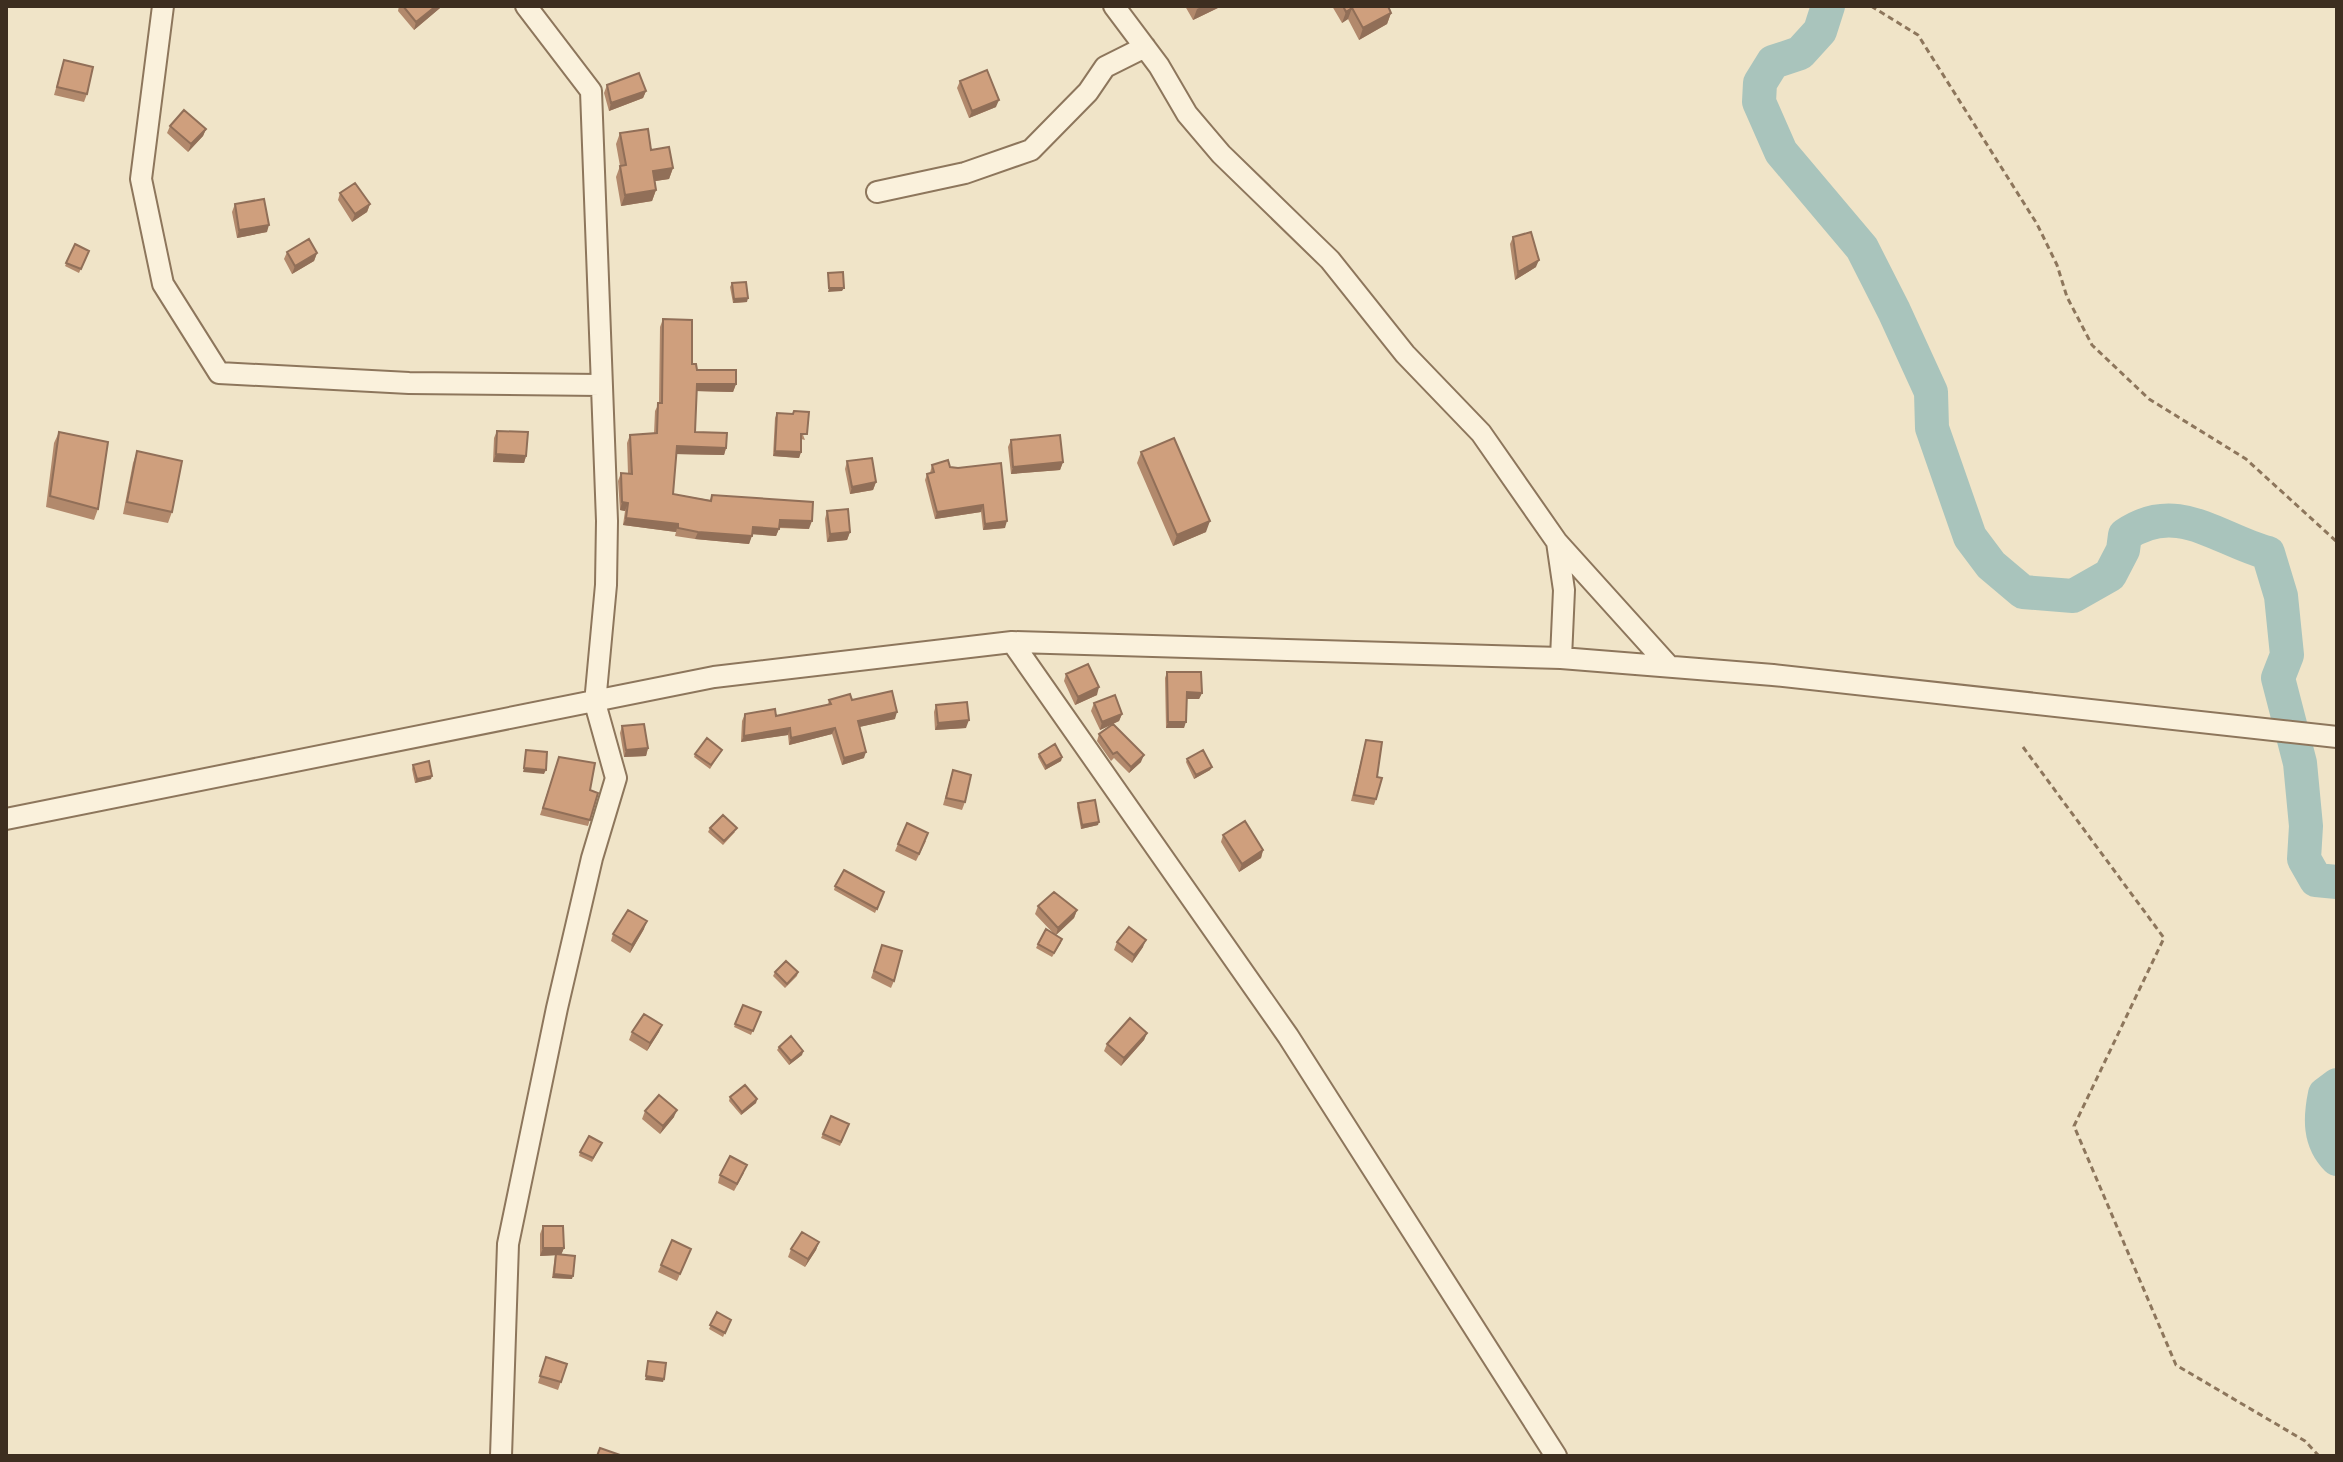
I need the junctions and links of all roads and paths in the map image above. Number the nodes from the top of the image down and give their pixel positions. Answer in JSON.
{"nodes":[{"id":1,"x":163,"y":6,"type":"edge"},
{"id":2,"x":526,"y":6,"type":"edge"},
{"id":3,"x":1114,"y":6,"type":"edge"},
{"id":4,"x":1871,"y":6,"type":"edge"},
{"id":5,"x":1145,"y":47,"type":"junction"},
{"id":6,"x":877,"y":192,"type":"dead end"},
{"id":7,"x":600,"y":385,"type":"junction"},
{"id":8,"x":1557,"y":542,"type":"junction"},
{"id":9,"x":2337,"y":542,"type":"edge"},
{"id":10,"x":1012,"y":642,"type":"junction"},
{"id":11,"x":1561,"y":658,"type":"junction"},
{"id":12,"x":1668,"y":665,"type":"junction"},
{"id":13,"x":595,"y":703,"type":"junction"},
{"id":14,"x":2337,"y":737,"type":"edge"},
{"id":15,"x":2023,"y":747,"type":"dead end"},
{"id":16,"x":6,"y":819,"type":"edge"},
{"id":17,"x":501,"y":1456,"type":"edge"},
{"id":18,"x":1556,"y":1456,"type":"edge"},
{"id":19,"x":2319,"y":1456,"type":"edge"}],
"edges":[{"from":1,"to":7,"type":"street"},
{"from":2,"to":7,"type":"street"},
{"from":3,"to":5,"type":"street"},
{"from":4,"to":9,"type":"path"},
{"from":5,"to":6,"type":"street"},
{"from":5,"to":8,"type":"street"},
{"from":7,"to":13,"type":"street"},
{"from":8,"to":11,"type":"street"},
{"from":8,"to":12,"type":"street"},
{"from":10,"to":11,"type":"street"},
{"from":10,"to":13,"type":"street"},
{"from":10,"to":18,"type":"street"},
{"from":11,"to":12,"type":"street"},
{"from":12,"to":14,"type":"street"},
{"from":13,"to":16,"type":"street"},
{"from":13,"to":17,"type":"street"},
{"from":15,"to":19,"type":"path"}]}
